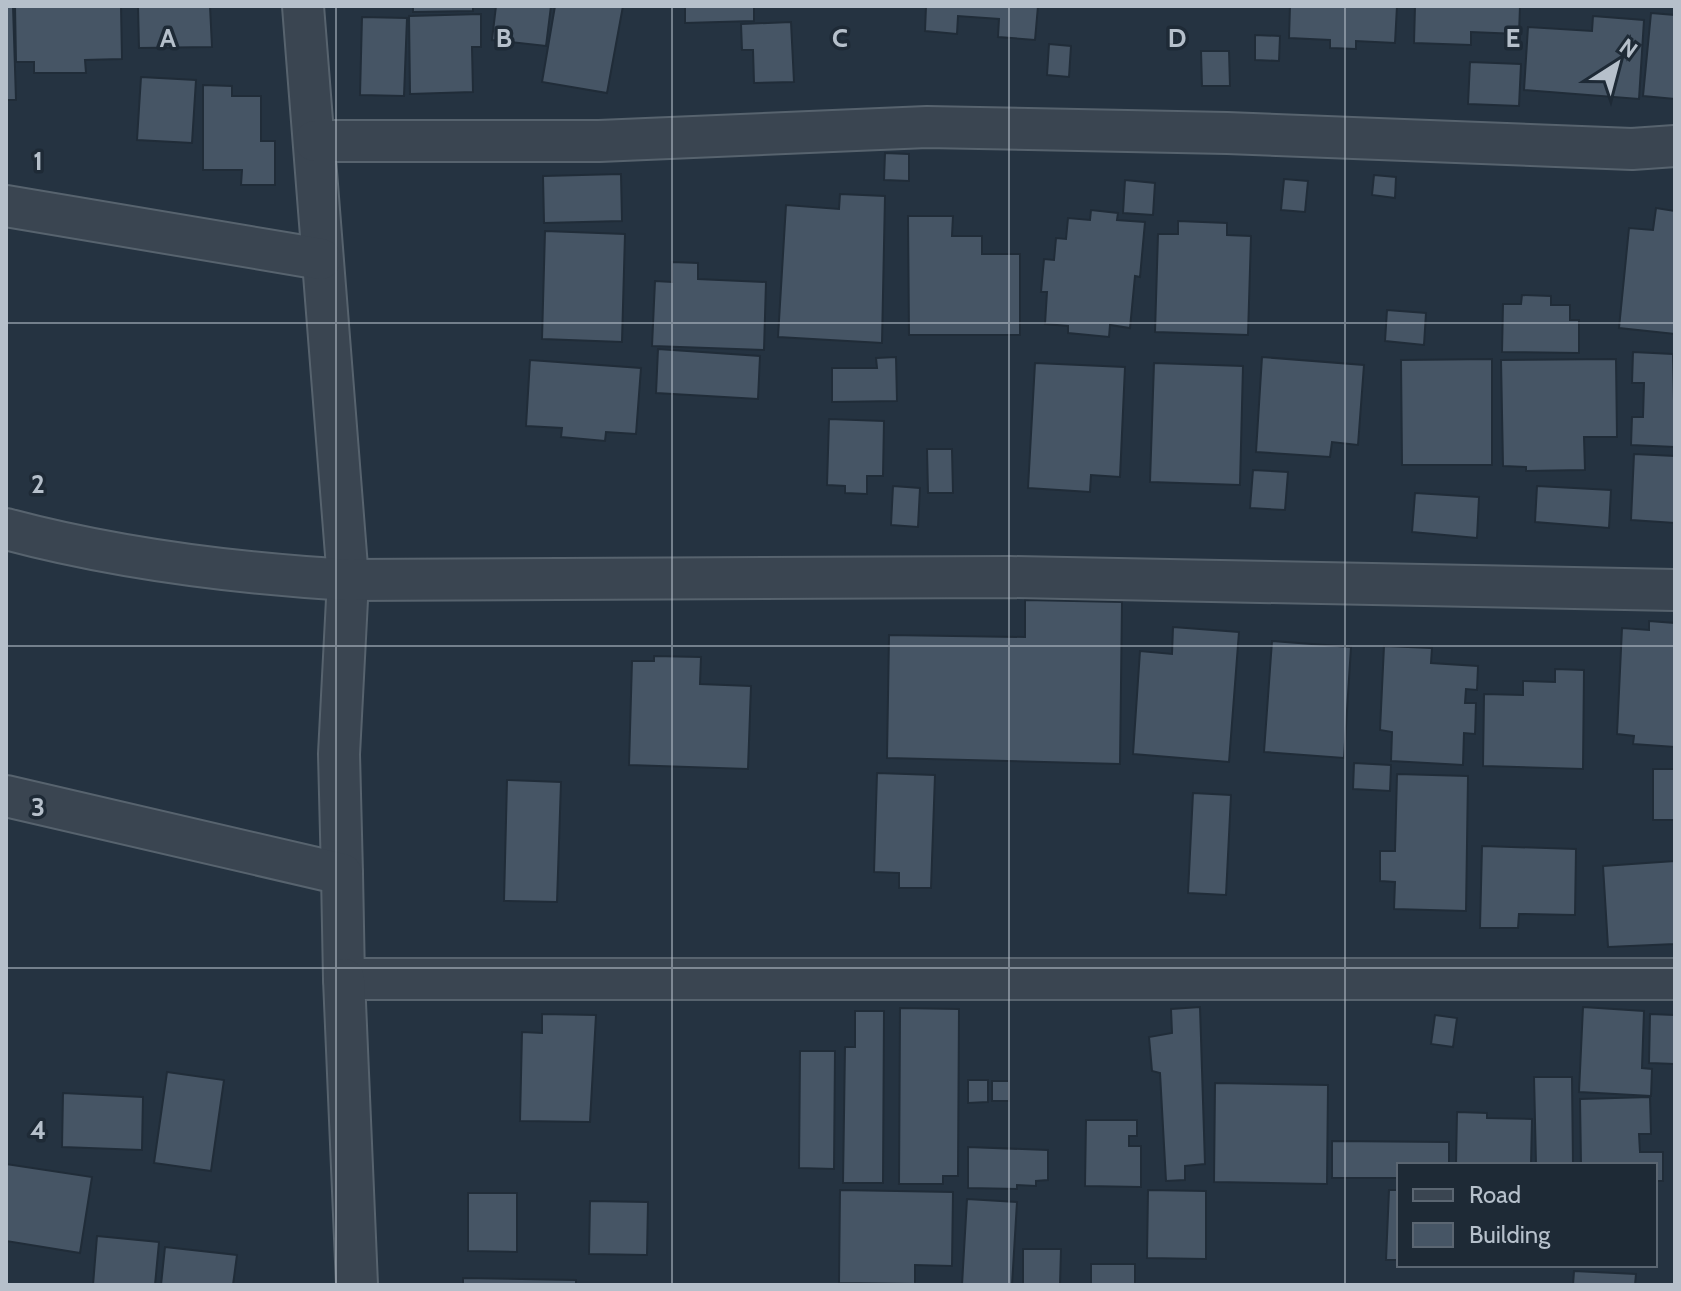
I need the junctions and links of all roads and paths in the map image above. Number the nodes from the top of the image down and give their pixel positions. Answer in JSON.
{"nodes":[{"id":1,"x":303,"y":6,"type":"edge"},
{"id":2,"x":315,"y":141,"type":"junction"},
{"id":3,"x":1675,"y":146,"type":"edge"},
{"id":4,"x":6,"y":206,"type":"edge"},
{"id":5,"x":321,"y":259,"type":"junction"},
{"id":6,"x":6,"y":529,"type":"edge"},
{"id":7,"x":348,"y":580,"type":"junction"},
{"id":8,"x":1675,"y":590,"type":"edge"},
{"id":9,"x":6,"y":796,"type":"edge"},
{"id":10,"x":342,"y":874,"type":"junction"},
{"id":11,"x":344,"y":979,"type":"junction"},
{"id":12,"x":1675,"y":979,"type":"edge"},
{"id":13,"x":357,"y":1285,"type":"edge"}],
"edges":[{"from":1,"to":2,"type":"street"},
{"from":2,"to":3,"type":"street"},
{"from":2,"to":5,"type":"street"},
{"from":4,"to":5,"type":"street"},
{"from":5,"to":7,"type":"street"},
{"from":6,"to":7,"type":"street"},
{"from":7,"to":8,"type":"street"},
{"from":7,"to":10,"type":"street"},
{"from":9,"to":10,"type":"street"},
{"from":10,"to":11,"type":"street"},
{"from":11,"to":12,"type":"street"},
{"from":11,"to":13,"type":"street"}]}
